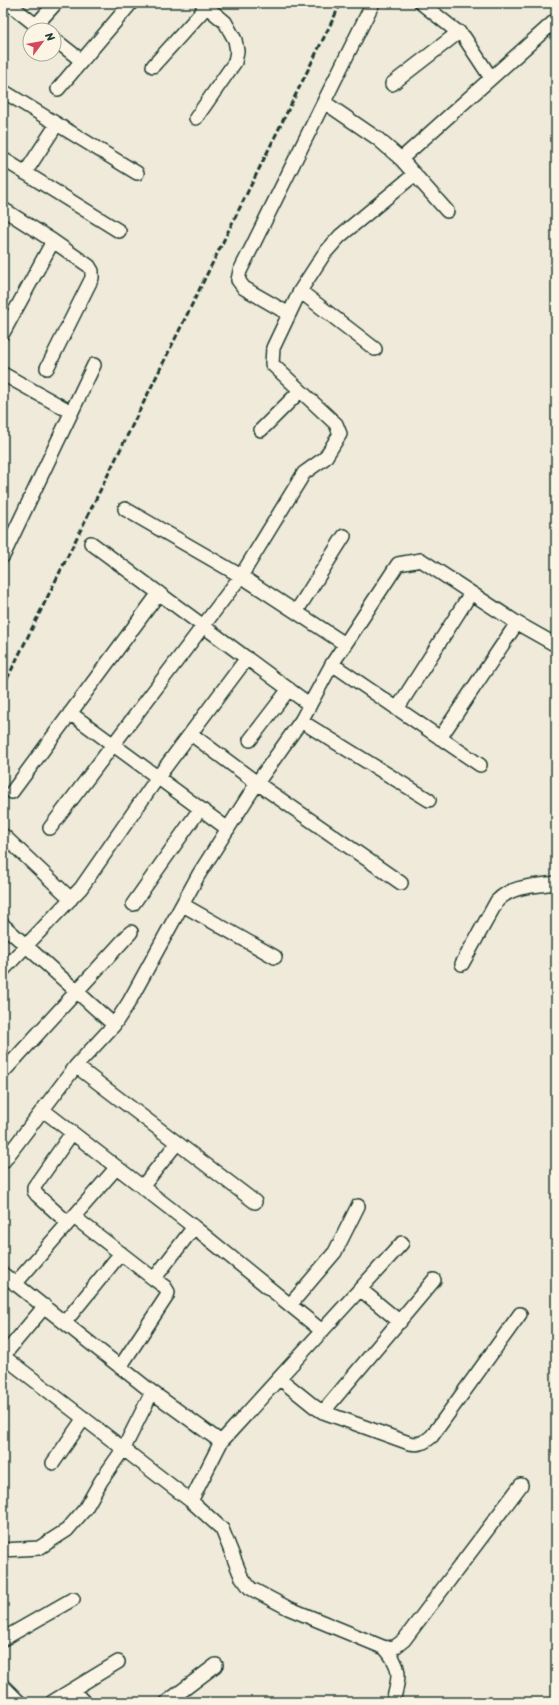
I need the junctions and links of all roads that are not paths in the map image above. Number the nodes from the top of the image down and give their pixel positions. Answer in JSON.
{"nodes":[{"id":1,"x":8,"y":3,"type":"edge"},
{"id":2,"x":56,"y":3,"type":"edge"},
{"id":3,"x":132,"y":3,"type":"edge"},
{"id":4,"x":373,"y":3,"type":"edge"},
{"id":5,"x":421,"y":3,"type":"edge"},
{"id":6,"x":206,"y":4,"type":"edge"},
{"id":7,"x":556,"y":20,"type":"edge"},
{"id":8,"x":32,"y":22,"type":"edge"},
{"id":9,"x":43,"y":22,"type":"edge"},
{"id":10,"x":459,"y":32,"type":"junction"},
{"id":11,"x":62,"y":45,"type":"edge"},
{"id":12,"x":82,"y":61,"type":"junction"},
{"id":13,"x":153,"y":66,"type":"dead end"},
{"id":14,"x":491,"y":78,"type":"junction"},
{"id":15,"x":392,"y":84,"type":"dead end"},
{"id":16,"x":58,"y":89,"type":"dead end"},
{"id":17,"x":3,"y":91,"type":"edge"},
{"id":18,"x":324,"y":102,"type":"junction"},
{"id":19,"x":196,"y":118,"type":"dead end"},
{"id":20,"x":57,"y":124,"type":"junction"},
{"id":21,"x":3,"y":159,"type":"edge"},
{"id":22,"x":401,"y":159,"type":"junction"},
{"id":23,"x":138,"y":172,"type":"dead end"},
{"id":24,"x":25,"y":173,"type":"junction"},
{"id":25,"x":416,"y":174,"type":"junction"},
{"id":26,"x":3,"y":209,"type":"edge"},
{"id":27,"x":447,"y":211,"type":"dead end"},
{"id":28,"x":119,"y":231,"type":"dead end"},
{"id":29,"x":53,"y":241,"type":"junction"},
{"id":30,"x":300,"y":291,"type":"junction"},
{"id":31,"x":289,"y":314,"type":"junction"},
{"id":32,"x":3,"y":334,"type":"edge"},
{"id":33,"x":376,"y":349,"type":"dead end"},
{"id":34,"x":94,"y":365,"type":"dead end"},
{"id":35,"x":46,"y":368,"type":"dead end"},
{"id":36,"x":3,"y":374,"type":"edge"},
{"id":37,"x":300,"y":391,"type":"junction"},
{"id":38,"x":71,"y":412,"type":"junction"},
{"id":39,"x":262,"y":430,"type":"dead end"},
{"id":40,"x":125,"y":509,"type":"dead end"},
{"id":41,"x":344,"y":536,"type":"dead end"},
{"id":42,"x":91,"y":543,"type":"dead end"},
{"id":43,"x":3,"y":556,"type":"edge"},
{"id":44,"x":241,"y":576,"type":"junction"},
{"id":45,"x":159,"y":593,"type":"junction"},
{"id":46,"x":471,"y":593,"type":"junction"},
{"id":47,"x":296,"y":612,"type":"junction"},
{"id":48,"x":517,"y":624,"type":"junction"},
{"id":49,"x":203,"y":626,"type":"junction"},
{"id":50,"x":344,"y":644,"type":"junction"},
{"id":51,"x":556,"y":645,"type":"edge"},
{"id":52,"x":247,"y":658,"type":"junction"},
{"id":53,"x":332,"y":664,"type":"junction"},
{"id":54,"x":289,"y":689,"type":"junction"},
{"id":55,"x":310,"y":705,"type":"junction"},
{"id":56,"x":397,"y":709,"type":"junction"},
{"id":57,"x":70,"y":713,"type":"junction"},
{"id":58,"x":301,"y":721,"type":"junction"},
{"id":59,"x":191,"y":734,"type":"junction"},
{"id":60,"x":440,"y":738,"type":"junction"},
{"id":61,"x":250,"y":740,"type":"dead end"},
{"id":62,"x":114,"y":745,"type":"junction"},
{"id":63,"x":480,"y":766,"type":"dead end"},
{"id":64,"x":158,"y":777,"type":"junction"},
{"id":65,"x":257,"y":783,"type":"junction"},
{"id":66,"x":12,"y":792,"type":"dead end"},
{"id":67,"x":429,"y":800,"type":"dead end"},
{"id":68,"x":200,"y":809,"type":"junction"},
{"id":69,"x":50,"y":828,"type":"dead end"},
{"id":70,"x":228,"y":829,"type":"junction"},
{"id":71,"x":3,"y":835,"type":"edge"},
{"id":72,"x":401,"y":883,"type":"dead end"},
{"id":73,"x":556,"y":883,"type":"edge"},
{"id":74,"x":71,"y":899,"type":"junction"},
{"id":75,"x":133,"y":904,"type":"dead end"},
{"id":76,"x":183,"y":905,"type":"junction"},
{"id":77,"x":3,"y":925,"type":"edge"},
{"id":78,"x":131,"y":932,"type":"dead end"},
{"id":79,"x":26,"y":946,"type":"junction"},
{"id":80,"x":275,"y":957,"type":"dead end"},
{"id":81,"x":462,"y":964,"type":"dead end"},
{"id":82,"x":3,"y":970,"type":"edge"},
{"id":83,"x":77,"y":992,"type":"junction"},
{"id":84,"x":114,"y":1025,"type":"junction"},
{"id":85,"x":76,"y":1066,"type":"junction"},
{"id":86,"x":3,"y":1072,"type":"edge"},
{"id":87,"x":43,"y":1110,"type":"junction"},
{"id":88,"x":72,"y":1132,"type":"junction"},
{"id":89,"x":177,"y":1143,"type":"junction"},
{"id":90,"x":3,"y":1162,"type":"edge"},
{"id":91,"x":117,"y":1167,"type":"junction"},
{"id":92,"x":142,"y":1187,"type":"junction"},
{"id":93,"x":255,"y":1202,"type":"dead end"},
{"id":94,"x":358,"y":1206,"type":"dead end"},
{"id":95,"x":71,"y":1220,"type":"junction"},
{"id":96,"x":194,"y":1227,"type":"junction"},
{"id":97,"x":402,"y":1243,"type":"dead end"},
{"id":98,"x":121,"y":1253,"type":"junction"},
{"id":99,"x":3,"y":1274,"type":"edge"},
{"id":100,"x":154,"y":1279,"type":"junction"},
{"id":101,"x":434,"y":1280,"type":"dead end"},
{"id":102,"x":16,"y":1284,"type":"junction"},
{"id":103,"x":360,"y":1289,"type":"junction"},
{"id":104,"x":290,"y":1305,"type":"junction"},
{"id":105,"x":45,"y":1306,"type":"junction"},
{"id":106,"x":520,"y":1314,"type":"dead end"},
{"id":107,"x":64,"y":1322,"type":"junction"},
{"id":108,"x":400,"y":1322,"type":"junction"},
{"id":109,"x":322,"y":1331,"type":"junction"},
{"id":110,"x":3,"y":1356,"type":"edge"},
{"id":111,"x":120,"y":1366,"type":"junction"},
{"id":112,"x":279,"y":1378,"type":"junction"},
{"id":113,"x":152,"y":1392,"type":"junction"},
{"id":114,"x":323,"y":1412,"type":"junction"},
{"id":115,"x":84,"y":1418,"type":"junction"},
{"id":116,"x":221,"y":1442,"type":"junction"},
{"id":117,"x":124,"y":1448,"type":"junction"},
{"id":118,"x":53,"y":1463,"type":"dead end"},
{"id":119,"x":521,"y":1485,"type":"dead end"},
{"id":120,"x":191,"y":1501,"type":"junction"},
{"id":121,"x":3,"y":1550,"type":"edge"},
{"id":122,"x":73,"y":1598,"type":"dead end"},
{"id":123,"x":3,"y":1639,"type":"edge"},
{"id":124,"x":384,"y":1648,"type":"junction"},
{"id":125,"x":118,"y":1662,"type":"dead end"},
{"id":126,"x":216,"y":1665,"type":"dead end"},
{"id":127,"x":3,"y":1686,"type":"edge"},
{"id":128,"x":72,"y":1690,"type":"junction"},
{"id":129,"x":18,"y":1702,"type":"edge"},
{"id":130,"x":52,"y":1702,"type":"edge"},
{"id":131,"x":84,"y":1702,"type":"edge"},
{"id":132,"x":167,"y":1702,"type":"edge"},
{"id":133,"x":393,"y":1702,"type":"edge"}],
"edges":[{"from":1,"to":8,"type":"street"},
{"from":2,"to":9,"type":"street"},
{"from":3,"to":12,"type":"street"},
{"from":4,"to":18,"type":"street"},
{"from":5,"to":10,"type":"street"},
{"from":6,"to":13,"type":"street"},
{"from":6,"to":19,"type":"street"},
{"from":7,"to":14,"type":"street"},
{"from":10,"to":14,"type":"street"},
{"from":10,"to":15,"type":"street"},
{"from":11,"to":12,"type":"street"},
{"from":12,"to":16,"type":"street"},
{"from":14,"to":22,"type":"street"},
{"from":17,"to":20,"type":"street"},
{"from":18,"to":22,"type":"street"},
{"from":18,"to":31,"type":"street"},
{"from":20,"to":23,"type":"street"},
{"from":20,"to":24,"type":"street"},
{"from":21,"to":24,"type":"street"},
{"from":22,"to":25,"type":"street"},
{"from":24,"to":28,"type":"street"},
{"from":25,"to":27,"type":"street"},
{"from":25,"to":30,"type":"street"},
{"from":26,"to":29,"type":"street"},
{"from":29,"to":32,"type":"street"},
{"from":29,"to":35,"type":"street"},
{"from":30,"to":31,"type":"street"},
{"from":30,"to":33,"type":"street"},
{"from":31,"to":37,"type":"street"},
{"from":34,"to":38,"type":"street"},
{"from":36,"to":38,"type":"street"},
{"from":37,"to":39,"type":"street"},
{"from":37,"to":44,"type":"street"},
{"from":38,"to":43,"type":"street"},
{"from":40,"to":44,"type":"street"},
{"from":41,"to":47,"type":"street"},
{"from":42,"to":45,"type":"street"},
{"from":44,"to":47,"type":"street"},
{"from":44,"to":49,"type":"street"},
{"from":45,"to":49,"type":"street"},
{"from":45,"to":57,"type":"street"},
{"from":46,"to":48,"type":"street"},
{"from":46,"to":50,"type":"street"},
{"from":46,"to":56,"type":"street"},
{"from":47,"to":50,"type":"street"},
{"from":48,"to":51,"type":"street"},
{"from":48,"to":60,"type":"street"},
{"from":49,"to":52,"type":"street"},
{"from":49,"to":62,"type":"street"},
{"from":50,"to":53,"type":"street"},
{"from":52,"to":54,"type":"street"},
{"from":52,"to":59,"type":"street"},
{"from":53,"to":55,"type":"street"},
{"from":53,"to":56,"type":"street"},
{"from":54,"to":55,"type":"street"},
{"from":54,"to":61,"type":"street"},
{"from":55,"to":58,"type":"street"},
{"from":56,"to":60,"type":"street"},
{"from":57,"to":62,"type":"street"},
{"from":57,"to":66,"type":"street"},
{"from":58,"to":65,"type":"street"},
{"from":58,"to":67,"type":"street"},
{"from":59,"to":64,"type":"street"},
{"from":59,"to":65,"type":"street"},
{"from":60,"to":63,"type":"street"},
{"from":62,"to":64,"type":"street"},
{"from":62,"to":69,"type":"street"},
{"from":64,"to":68,"type":"street"},
{"from":64,"to":74,"type":"street"},
{"from":65,"to":70,"type":"street"},
{"from":65,"to":72,"type":"street"},
{"from":68,"to":70,"type":"street"},
{"from":68,"to":75,"type":"street"},
{"from":70,"to":76,"type":"street"},
{"from":71,"to":74,"type":"street"},
{"from":73,"to":81,"type":"street"},
{"from":74,"to":79,"type":"street"},
{"from":76,"to":80,"type":"street"},
{"from":76,"to":84,"type":"street"},
{"from":77,"to":79,"type":"street"},
{"from":78,"to":83,"type":"street"},
{"from":79,"to":82,"type":"street"},
{"from":79,"to":83,"type":"street"},
{"from":83,"to":84,"type":"street"},
{"from":83,"to":86,"type":"street"},
{"from":84,"to":85,"type":"street"},
{"from":85,"to":87,"type":"street"},
{"from":85,"to":89,"type":"street"},
{"from":87,"to":88,"type":"street"},
{"from":87,"to":90,"type":"street"},
{"from":88,"to":91,"type":"street"},
{"from":88,"to":95,"type":"street"},
{"from":89,"to":92,"type":"street"},
{"from":89,"to":93,"type":"street"},
{"from":91,"to":92,"type":"street"},
{"from":91,"to":95,"type":"street"},
{"from":92,"to":96,"type":"street"},
{"from":94,"to":104,"type":"street"},
{"from":95,"to":98,"type":"street"},
{"from":95,"to":102,"type":"street"},
{"from":96,"to":100,"type":"street"},
{"from":96,"to":104,"type":"street"},
{"from":97,"to":103,"type":"street"},
{"from":98,"to":100,"type":"street"},
{"from":98,"to":107,"type":"street"},
{"from":99,"to":102,"type":"street"},
{"from":100,"to":111,"type":"street"},
{"from":101,"to":108,"type":"street"},
{"from":102,"to":105,"type":"street"},
{"from":103,"to":108,"type":"street"},
{"from":103,"to":109,"type":"street"},
{"from":104,"to":109,"type":"street"},
{"from":105,"to":107,"type":"street"},
{"from":105,"to":110,"type":"street"},
{"from":106,"to":114,"type":"street"},
{"from":107,"to":111,"type":"street"},
{"from":108,"to":114,"type":"street"},
{"from":109,"to":112,"type":"street"},
{"from":110,"to":115,"type":"street"},
{"from":111,"to":113,"type":"street"},
{"from":112,"to":114,"type":"street"},
{"from":112,"to":116,"type":"street"},
{"from":113,"to":116,"type":"street"},
{"from":113,"to":117,"type":"street"},
{"from":115,"to":117,"type":"street"},
{"from":115,"to":118,"type":"street"},
{"from":116,"to":120,"type":"street"},
{"from":117,"to":120,"type":"street"},
{"from":117,"to":121,"type":"street"},
{"from":119,"to":124,"type":"street"},
{"from":120,"to":124,"type":"street"},
{"from":122,"to":123,"type":"street"},
{"from":124,"to":133,"type":"street"},
{"from":125,"to":128,"type":"street"},
{"from":126,"to":132,"type":"street"},
{"from":127,"to":129,"type":"street"},
{"from":128,"to":130,"type":"street"},
{"from":128,"to":131,"type":"street"}]}
